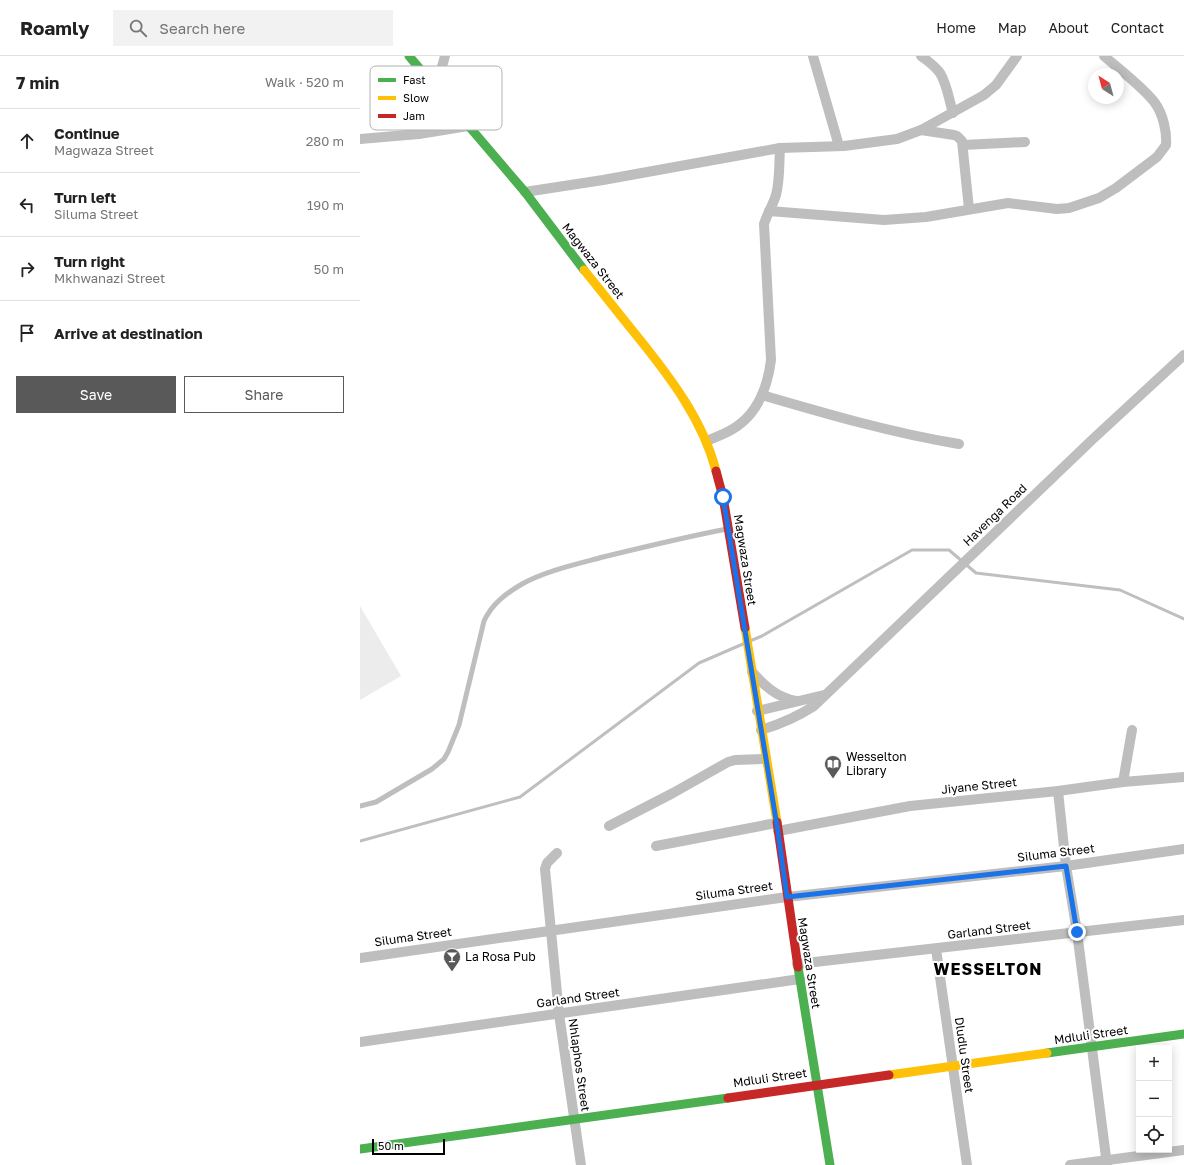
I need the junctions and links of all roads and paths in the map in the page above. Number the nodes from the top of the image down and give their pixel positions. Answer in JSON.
{"nodes":[{"id":1,"x":409,"y":56,"type":"edge"},
{"id":2,"x":445,"y":56,"type":"edge"},
{"id":3,"x":813,"y":56,"type":"edge"},
{"id":4,"x":921,"y":56,"type":"edge"},
{"id":5,"x":1017,"y":56,"type":"edge"},
{"id":6,"x":1104,"y":56,"type":"edge"},
{"id":7,"x":417,"y":66,"type":"edge"},
{"id":8,"x":442,"y":66,"type":"edge"},
{"id":9,"x":953,"y":113,"type":"junction"},
{"id":10,"x":444,"y":130,"type":"edge"},
{"id":11,"x":471,"y":130,"type":"edge"},
{"id":12,"x":921,"y":130,"type":"junction"},
{"id":13,"x":360,"y":139,"type":"edge"},
{"id":14,"x":1025,"y":142,"type":"dead end"},
{"id":15,"x":963,"y":145,"type":"junction"},
{"id":16,"x":839,"y":146,"type":"junction"},
{"id":17,"x":780,"y":148,"type":"junction"},
{"id":18,"x":525,"y":192,"type":"junction"},
{"id":19,"x":969,"y":209,"type":"junction"},
{"id":20,"x":769,"y":211,"type":"junction"},
{"id":21,"x":1184,"y":355,"type":"edge"},
{"id":22,"x":762,"y":395,"type":"junction"},
{"id":23,"x":707,"y":441,"type":"junction"},
{"id":24,"x":959,"y":444,"type":"dead end"},
{"id":25,"x":728,"y":529,"type":"junction"},
{"id":26,"x":752,"y":672,"type":"junction"},
{"id":27,"x":824,"y":695,"type":"junction"},
{"id":28,"x":799,"y":701,"type":"junction"},
{"id":29,"x":758,"y":711,"type":"junction"},
{"id":30,"x":761,"y":730,"type":"junction"},
{"id":31,"x":1132,"y":730,"type":"dead end"},
{"id":32,"x":766,"y":759,"type":"junction"},
{"id":33,"x":1184,"y":777,"type":"edge"},
{"id":34,"x":1122,"y":782,"type":"junction"},
{"id":35,"x":1058,"y":791,"type":"junction"},
{"id":36,"x":360,"y":806,"type":"edge"},
{"id":37,"x":609,"y":826,"type":"dead end"},
{"id":38,"x":777,"y":827,"type":"junction"},
{"id":39,"x":656,"y":846,"type":"dead end"},
{"id":40,"x":1184,"y":849,"type":"edge"},
{"id":41,"x":557,"y":853,"type":"dead end"},
{"id":42,"x":1066,"y":866,"type":"junction"},
{"id":43,"x":787,"y":897,"type":"junction"},
{"id":44,"x":1184,"y":920,"type":"edge"},
{"id":45,"x":550,"y":931,"type":"junction"},
{"id":46,"x":1077,"y":932,"type":"junction"},
{"id":47,"x":936,"y":949,"type":"junction"},
{"id":48,"x":360,"y":958,"type":"edge"},
{"id":49,"x":797,"y":964,"type":"junction"},
{"id":50,"x":800,"y":979,"type":"junction"},
{"id":51,"x":559,"y":1014,"type":"junction"},
{"id":52,"x":1184,"y":1034,"type":"edge"},
{"id":53,"x":360,"y":1042,"type":"edge"},
{"id":54,"x":1092,"y":1047,"type":"junction"},
{"id":55,"x":953,"y":1066,"type":"junction"},
{"id":56,"x":816,"y":1084,"type":"junction"},
{"id":57,"x":574,"y":1118,"type":"junction"},
{"id":58,"x":360,"y":1148,"type":"edge"},
{"id":59,"x":1184,"y":1150,"type":"edge"},
{"id":60,"x":1107,"y":1163,"type":"edge"},
{"id":61,"x":581,"y":1165,"type":"edge"},
{"id":62,"x":830,"y":1165,"type":"edge"},
{"id":63,"x":967,"y":1165,"type":"edge"},
{"id":64,"x":1070,"y":1165,"type":"edge"}],
"edges":[{"from":1,"to":7,"type":"street","name":"Magwaza Street"},
{"from":2,"to":8,"type":"street"},
{"from":3,"to":16,"type":"street"},
{"from":4,"to":9,"type":"street"},
{"from":5,"to":9,"type":"street"},
{"from":6,"to":19,"type":"street"},
{"from":9,"to":12,"type":"street"},
{"from":10,"to":13,"type":"street"},
{"from":11,"to":18,"type":"street","name":"Magwaza Street"},
{"from":12,"to":15,"type":"street"},
{"from":12,"to":16,"type":"street"},
{"from":14,"to":15,"type":"street"},
{"from":15,"to":19,"type":"street"},
{"from":16,"to":17,"type":"street"},
{"from":17,"to":18,"type":"street"},
{"from":17,"to":20,"type":"street"},
{"from":18,"to":23,"type":"street","name":"Magwaza Street"},
{"from":19,"to":20,"type":"street"},
{"from":20,"to":22,"type":"street"},
{"from":21,"to":27,"type":"street","name":"Havenga Road"},
{"from":22,"to":23,"type":"street"},
{"from":22,"to":24,"type":"street"},
{"from":23,"to":25,"type":"street","name":"Magwaza Street"},
{"from":25,"to":26,"type":"street","name":"Magwaza Street"},
{"from":25,"to":36,"type":"lane"},
{"from":26,"to":28,"type":"street"},
{"from":26,"to":29,"type":"street","name":"Magwaza Street"},
{"from":27,"to":28,"type":"street","name":"Havenga Road"},
{"from":27,"to":30,"type":"street","name":"Havenga Road"},
{"from":28,"to":29,"type":"street","name":"Havenga Road"},
{"from":29,"to":30,"type":"street","name":"Magwaza Street"},
{"from":30,"to":32,"type":"street","name":"Magwaza Street"},
{"from":31,"to":34,"type":"street"},
{"from":32,"to":37,"type":"street"},
{"from":32,"to":38,"type":"street","name":"Magwaza Street"},
{"from":33,"to":34,"type":"street","name":"Jiyane Street"},
{"from":34,"to":35,"type":"street","name":"Jiyane Street"},
{"from":35,"to":38,"type":"street","name":"Jiyane Street"},
{"from":35,"to":42,"type":"street"},
{"from":38,"to":39,"type":"street","name":"Jiyane Street"},
{"from":38,"to":43,"type":"street","name":"Magwaza Street"},
{"from":40,"to":42,"type":"street","name":"Siluma Street"},
{"from":41,"to":45,"type":"street","name":"Nhlaphos Street"},
{"from":42,"to":43,"type":"street","name":"Siluma Street"},
{"from":42,"to":46,"type":"street"},
{"from":43,"to":45,"type":"street","name":"Siluma Street"},
{"from":43,"to":49,"type":"street","name":"Magwaza Street"},
{"from":44,"to":46,"type":"street","name":"Garland Street"},
{"from":45,"to":48,"type":"street","name":"Siluma Street"},
{"from":45,"to":51,"type":"street","name":"Nhlaphos Street"},
{"from":46,"to":47,"type":"street","name":"Garland Street"},
{"from":46,"to":54,"type":"street"},
{"from":47,"to":49,"type":"street","name":"Garland Street"},
{"from":47,"to":55,"type":"street","name":"Dludlu Street"},
{"from":49,"to":50,"type":"street","name":"Magwaza Street"},
{"from":50,"to":51,"type":"street","name":"Garland Street"},
{"from":50,"to":56,"type":"street","name":"Magwaza Street"},
{"from":51,"to":53,"type":"street","name":"Garland Street"},
{"from":51,"to":57,"type":"street","name":"Nhlaphos Street"},
{"from":52,"to":54,"type":"street","name":"Mdluli Street"},
{"from":54,"to":55,"type":"street","name":"Mdluli Street"},
{"from":54,"to":60,"type":"street"},
{"from":55,"to":56,"type":"street","name":"Mdluli Street"},
{"from":55,"to":63,"type":"street","name":"Dludlu Street"},
{"from":56,"to":57,"type":"street","name":"Mdluli Street"},
{"from":56,"to":62,"type":"street","name":"Magwaza Street"},
{"from":57,"to":58,"type":"street","name":"Mdluli Street"},
{"from":57,"to":61,"type":"street","name":"Nhlaphos Street"},
{"from":59,"to":60,"type":"street"},
{"from":60,"to":64,"type":"street"}]}
